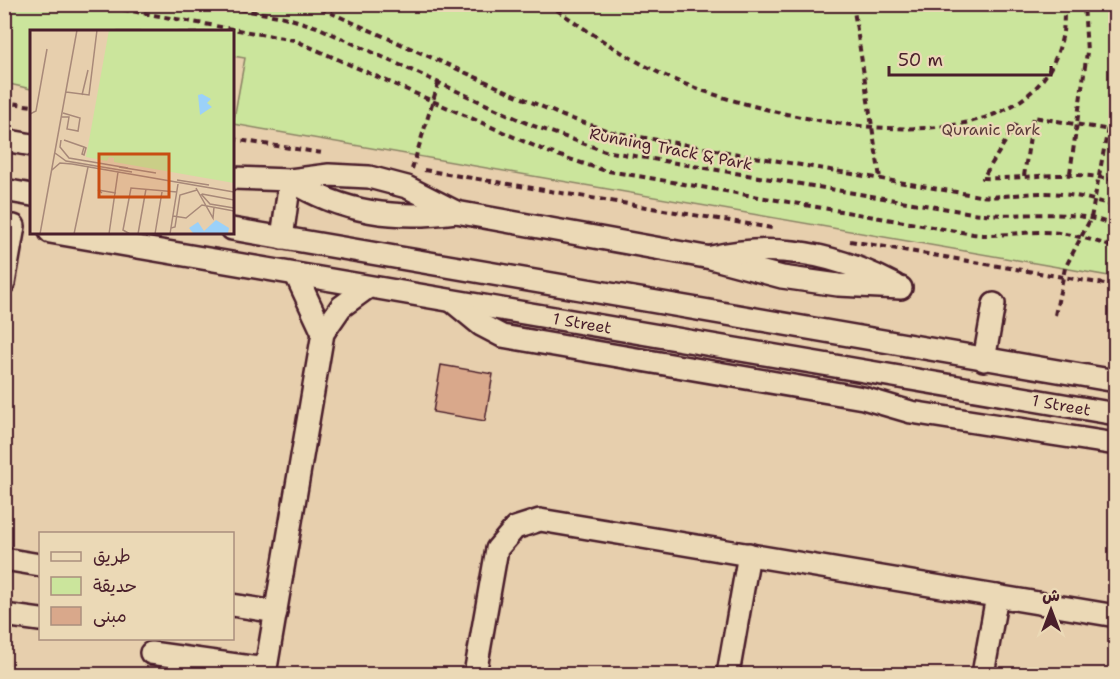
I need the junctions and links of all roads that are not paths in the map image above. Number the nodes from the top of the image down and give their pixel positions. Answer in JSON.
{"nodes":[{"id":1,"x":4,"y":141,"type":"edge"},
{"id":2,"x":30,"y":145,"type":"edge"},
{"id":3,"x":234,"y":178,"type":"edge"},
{"id":4,"x":290,"y":180,"type":"junction"},
{"id":5,"x":4,"y":190,"type":"edge"},
{"id":6,"x":30,"y":195,"type":"edge"},
{"id":7,"x":456,"y":212,"type":"junction"},
{"id":8,"x":17,"y":227,"type":"edge"},
{"id":9,"x":234,"y":229,"type":"edge"},
{"id":10,"x":61,"y":234,"type":"edge"},
{"id":11,"x":282,"y":238,"type":"junction"},
{"id":12,"x":711,"y":258,"type":"junction"},
{"id":13,"x":296,"y":275,"type":"junction"},
{"id":14,"x":4,"y":283,"type":"edge"},
{"id":15,"x":367,"y":288,"type":"junction"},
{"id":16,"x":452,"y":301,"type":"junction"},
{"id":17,"x":994,"y":304,"type":"dead end"},
{"id":18,"x":323,"y":333,"type":"junction"},
{"id":19,"x":984,"y":360,"type":"junction"},
{"id":20,"x":880,"y":374,"type":"junction"},
{"id":21,"x":1116,"y":381,"type":"edge"},
{"id":22,"x":940,"y":414,"type":"junction"},
{"id":23,"x":1116,"y":414,"type":"edge"},
{"id":24,"x":1116,"y":444,"type":"edge"},
{"id":25,"x":749,"y":554,"type":"junction"},
{"id":26,"x":4,"y":559,"type":"edge"},
{"id":27,"x":39,"y":565,"type":"edge"},
{"id":28,"x":997,"y":596,"type":"junction"},
{"id":29,"x":234,"y":605,"type":"edge"},
{"id":30,"x":276,"y":612,"type":"junction"},
{"id":31,"x":4,"y":615,"type":"edge"},
{"id":32,"x":1116,"y":616,"type":"edge"},
{"id":33,"x":39,"y":620,"type":"edge"},
{"id":34,"x":152,"y":652,"type":"dead end"},
{"id":35,"x":265,"y":672,"type":"edge"},
{"id":36,"x":475,"y":675,"type":"edge"},
{"id":37,"x":728,"y":675,"type":"edge"},
{"id":38,"x":984,"y":675,"type":"edge"}],
"edges":[{"from":1,"to":2,"type":"street"},
{"from":3,"to":4,"type":"street"},
{"from":4,"to":7,"type":"street"},
{"from":4,"to":7,"type":"street"},
{"from":4,"to":11,"type":"street"},
{"from":5,"to":6,"type":"street"},
{"from":7,"to":12,"type":"street"},
{"from":8,"to":14,"type":"street"},
{"from":9,"to":11,"type":"street","name":"1 Street"},
{"from":10,"to":13,"type":"street","name":"1 Street"},
{"from":11,"to":19,"type":"street","name":"1 Street"},
{"from":12,"to":12,"type":"street"},
{"from":13,"to":15,"type":"street","name":"1 Street"},
{"from":13,"to":18,"type":"street"},
{"from":15,"to":16,"type":"street","name":"1 Street"},
{"from":15,"to":18,"type":"street"},
{"from":16,"to":20,"type":"street","name":"1 Street"},
{"from":16,"to":22,"type":"street"},
{"from":17,"to":19,"type":"street"},
{"from":18,"to":30,"type":"street"},
{"from":19,"to":21,"type":"street","name":"1 Street"},
{"from":20,"to":22,"type":"street"},
{"from":20,"to":23,"type":"street","name":"1 Street"},
{"from":22,"to":24,"type":"street"},
{"from":25,"to":28,"type":"street"},
{"from":25,"to":36,"type":"street"},
{"from":25,"to":37,"type":"street"},
{"from":26,"to":27,"type":"street"},
{"from":28,"to":32,"type":"street"},
{"from":28,"to":38,"type":"street"},
{"from":29,"to":30,"type":"street"},
{"from":30,"to":35,"type":"street"},
{"from":31,"to":33,"type":"street"},
{"from":34,"to":35,"type":"street"}]}
